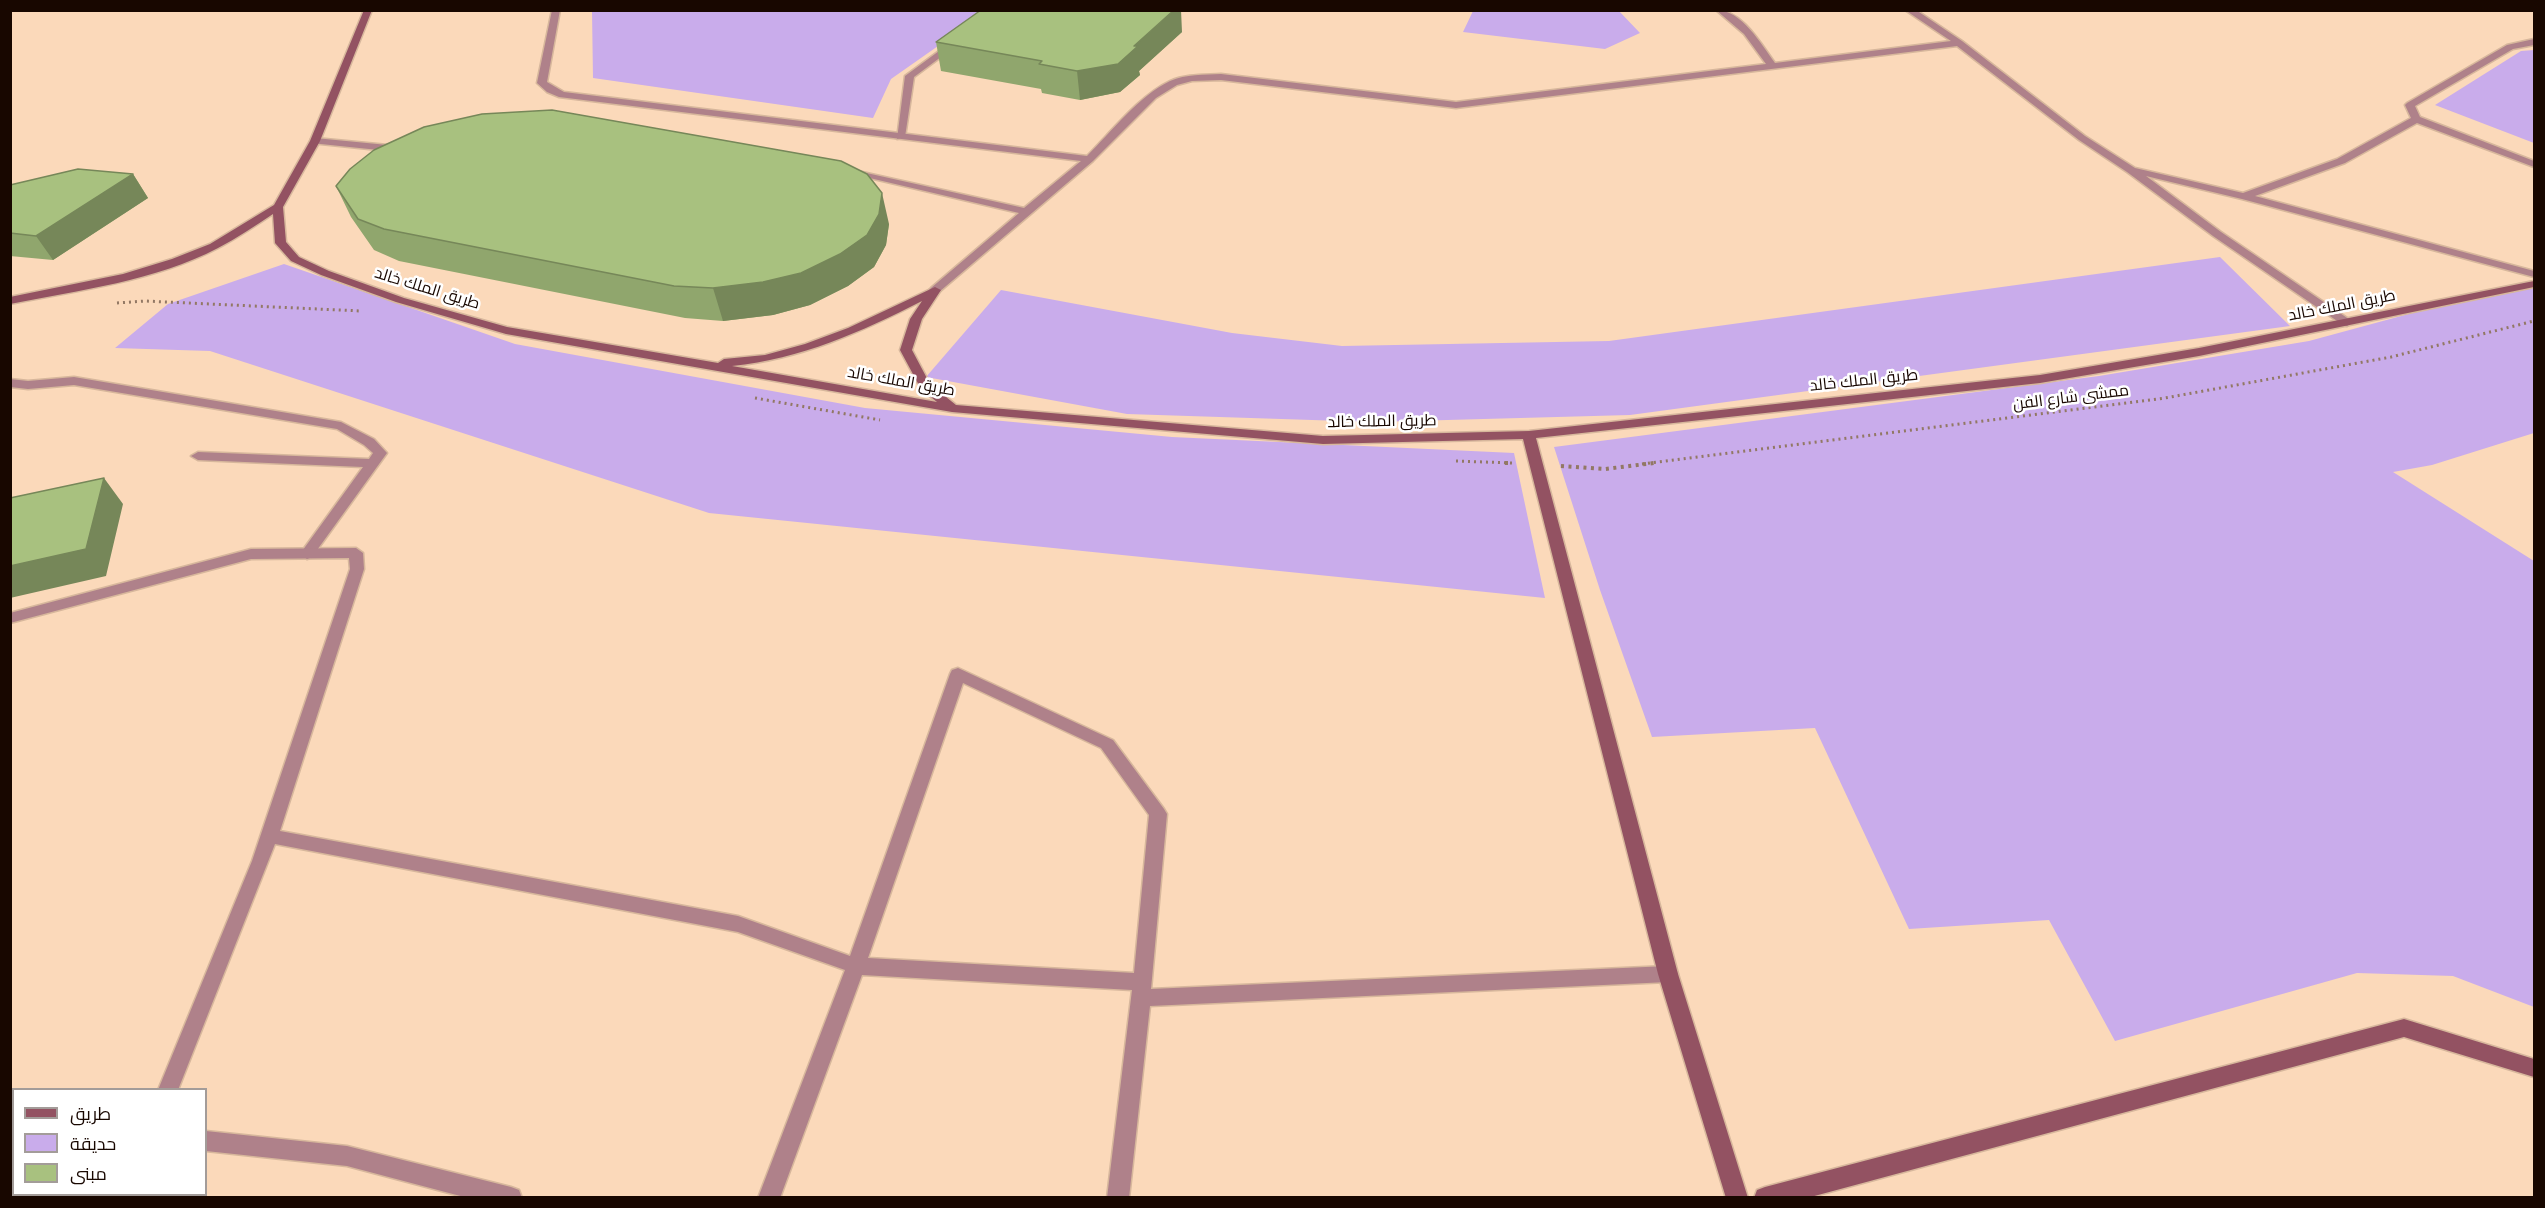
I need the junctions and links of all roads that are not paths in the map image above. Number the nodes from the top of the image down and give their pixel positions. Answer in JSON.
{"nodes":[{"id":1,"x":368,"y":10,"type":"edge"},
{"id":2,"x":556,"y":10,"type":"edge"},
{"id":3,"x":1720,"y":10,"type":"edge"},
{"id":4,"x":1909,"y":10,"type":"edge"},
{"id":5,"x":963,"y":37,"type":"edge"},
{"id":6,"x":2535,"y":42,"type":"edge"},
{"id":7,"x":1959,"y":43,"type":"junction"},
{"id":8,"x":1773,"y":67,"type":"junction"},
{"id":9,"x":2416,"y":119,"type":"junction"},
{"id":10,"x":900,"y":137,"type":"junction"},
{"id":11,"x":315,"y":141,"type":"junction"},
{"id":12,"x":409,"y":150,"type":"edge"},
{"id":13,"x":1089,"y":159,"type":"junction"},
{"id":14,"x":2535,"y":164,"type":"edge"},
{"id":15,"x":842,"y":168,"type":"edge"},
{"id":16,"x":2132,"y":170,"type":"junction"},
{"id":17,"x":2244,"y":196,"type":"junction"},
{"id":18,"x":278,"y":207,"type":"junction"},
{"id":19,"x":1026,"y":213,"type":"junction"},
{"id":20,"x":2535,"y":274,"type":"edge"},
{"id":21,"x":2535,"y":284,"type":"edge"},
{"id":22,"x":935,"y":290,"type":"junction"},
{"id":23,"x":10,"y":301,"type":"edge"},
{"id":24,"x":2347,"y":322,"type":"junction"},
{"id":25,"x":642,"y":354,"type":"junction"},
{"id":26,"x":10,"y":383,"type":"edge"},
{"id":27,"x":952,"y":408,"type":"junction"},
{"id":28,"x":1529,"y":435,"type":"junction"},
{"id":29,"x":198,"y":456,"type":"dead end"},
{"id":30,"x":373,"y":463,"type":"junction"},
{"id":31,"x":306,"y":554,"type":"junction"},
{"id":32,"x":10,"y":618,"type":"edge"},
{"id":33,"x":268,"y":836,"type":"junction"},
{"id":34,"x":856,"y":966,"type":"junction"},
{"id":35,"x":1668,"y":974,"type":"junction"},
{"id":36,"x":1142,"y":990,"type":"junction"},
{"id":37,"x":2535,"y":1068,"type":"edge"},
{"id":38,"x":168,"y":1088,"type":"edge"},
{"id":39,"x":207,"y":1141,"type":"edge"},
{"id":40,"x":511,"y":1197,"type":"edge"},
{"id":41,"x":769,"y":1197,"type":"edge"},
{"id":42,"x":1118,"y":1197,"type":"edge"},
{"id":43,"x":1737,"y":1197,"type":"edge"},
{"id":44,"x":1765,"y":1197,"type":"edge"}],
"edges":[{"from":1,"to":11,"type":"street"},
{"from":2,"to":10,"type":"street"},
{"from":3,"to":8,"type":"street"},
{"from":4,"to":7,"type":"street"},
{"from":5,"to":10,"type":"street"},
{"from":6,"to":9,"type":"street"},
{"from":7,"to":8,"type":"street"},
{"from":7,"to":16,"type":"street"},
{"from":8,"to":13,"type":"street"},
{"from":9,"to":14,"type":"street"},
{"from":9,"to":17,"type":"street"},
{"from":10,"to":13,"type":"street"},
{"from":11,"to":12,"type":"street"},
{"from":11,"to":18,"type":"street"},
{"from":13,"to":19,"type":"street"},
{"from":15,"to":19,"type":"street"},
{"from":16,"to":17,"type":"street"},
{"from":16,"to":24,"type":"street"},
{"from":17,"to":20,"type":"street"},
{"from":18,"to":23,"type":"street"},
{"from":18,"to":25,"type":"street","name":"طريق الملك خالد"},
{"from":19,"to":22,"type":"street"},
{"from":21,"to":24,"type":"street","name":"طريق الملك خالد"},
{"from":22,"to":25,"type":"street"},
{"from":22,"to":27,"type":"street"},
{"from":24,"to":28,"type":"street","name":"طريق الملك خالد"},
{"from":25,"to":27,"type":"street","name":"طريق الملك خالد"},
{"from":26,"to":30,"type":"street"},
{"from":27,"to":28,"type":"street","name":"طريق الملك خالد"},
{"from":28,"to":35,"type":"street"},
{"from":29,"to":30,"type":"street"},
{"from":30,"to":31,"type":"street"},
{"from":31,"to":32,"type":"street"},
{"from":31,"to":33,"type":"street"},
{"from":33,"to":34,"type":"street"},
{"from":33,"to":38,"type":"street"},
{"from":34,"to":36,"type":"street"},
{"from":34,"to":36,"type":"street"},
{"from":34,"to":41,"type":"street"},
{"from":35,"to":36,"type":"street"},
{"from":35,"to":43,"type":"street"},
{"from":36,"to":42,"type":"street"},
{"from":37,"to":44,"type":"street"},
{"from":39,"to":40,"type":"street"}]}
